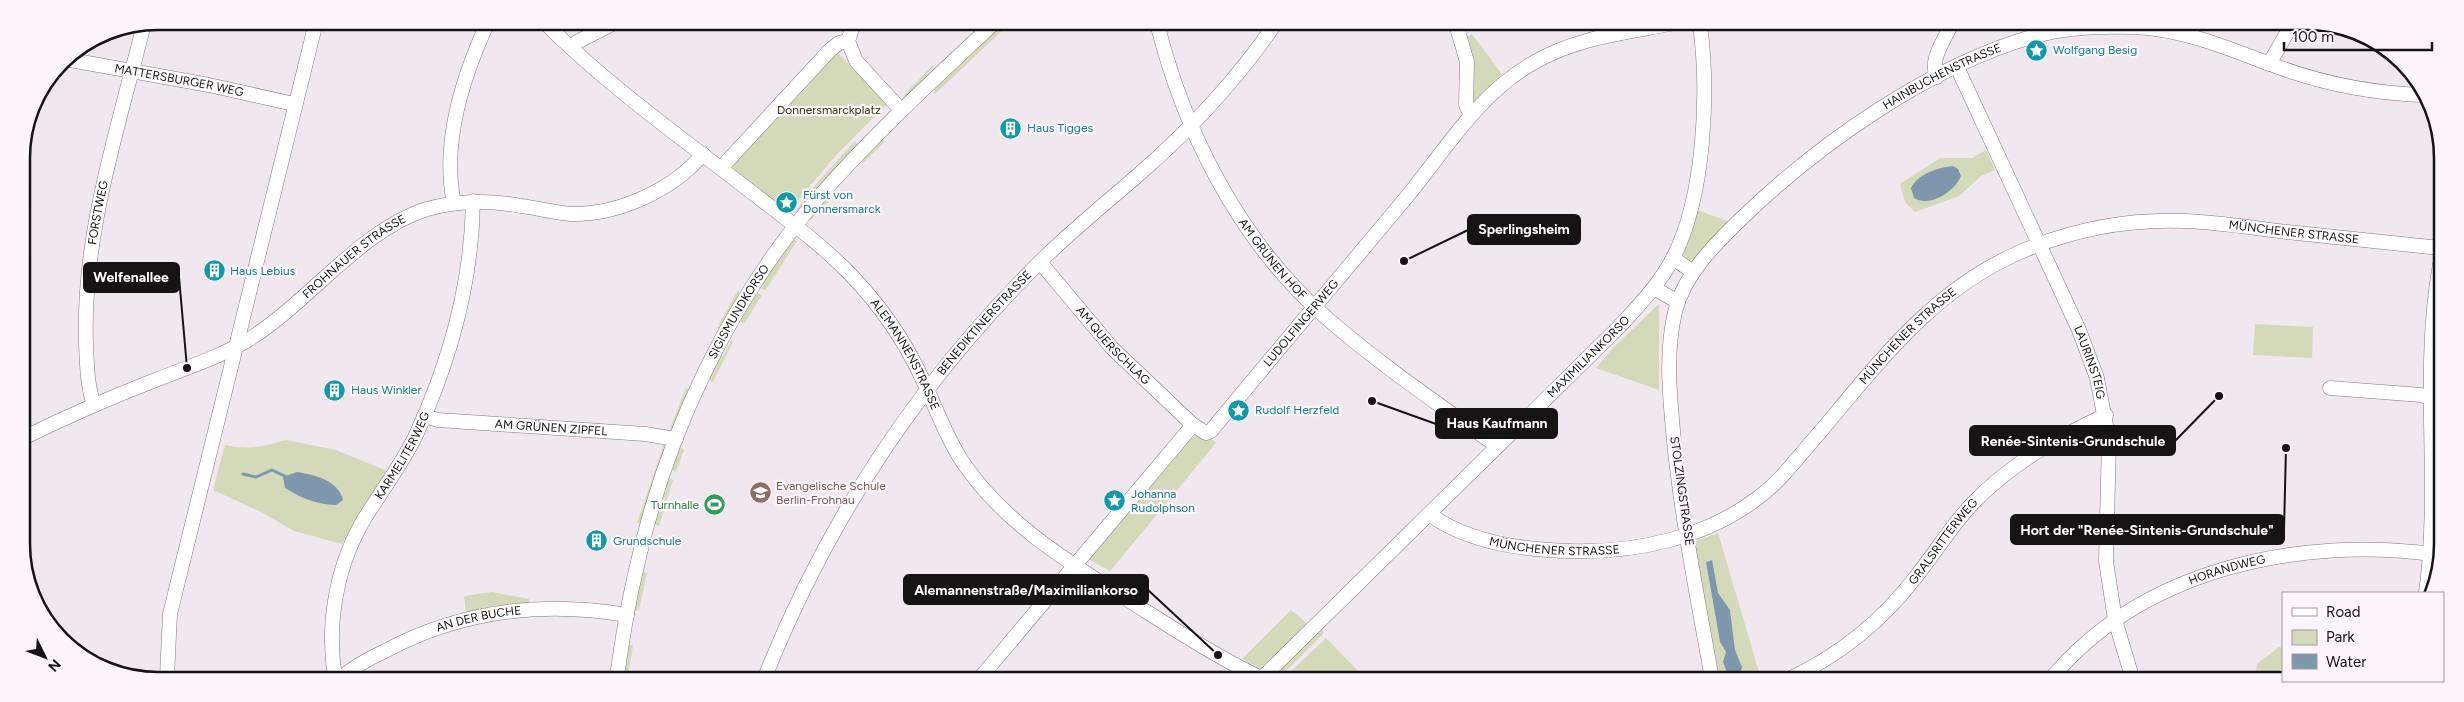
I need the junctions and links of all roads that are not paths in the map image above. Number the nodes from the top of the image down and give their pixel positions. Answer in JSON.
{"nodes":[{"id":1,"x":314,"y":30,"type":"edge"},
{"id":2,"x":485,"y":30,"type":"edge"},
{"id":3,"x":552,"y":30,"type":"edge"},
{"id":4,"x":600,"y":30,"type":"edge"},
{"id":5,"x":852,"y":30,"type":"edge"},
{"id":6,"x":987,"y":30,"type":"edge"},
{"id":7,"x":1159,"y":30,"type":"edge"},
{"id":8,"x":1271,"y":30,"type":"edge"},
{"id":9,"x":1458,"y":30,"type":"edge"},
{"id":10,"x":1638,"y":30,"type":"edge"},
{"id":11,"x":1700,"y":30,"type":"edge"},
{"id":12,"x":1949,"y":30,"type":"edge"},
{"id":13,"x":2056,"y":30,"type":"edge"},
{"id":14,"x":2164,"y":30,"type":"edge"},
{"id":15,"x":2289,"y":30,"type":"edge"},
{"id":16,"x":142,"y":31,"type":"edge"},
{"id":17,"x":848,"y":40,"type":"junction"},
{"id":18,"x":571,"y":48,"type":"junction"},
{"id":19,"x":75,"y":61,"type":"edge"},
{"id":20,"x":2269,"y":64,"type":"junction"},
{"id":21,"x":1957,"y":67,"type":"junction"},
{"id":22,"x":132,"y":71,"type":"junction"},
{"id":23,"x":1937,"y":77,"type":"junction"},
{"id":24,"x":2417,"y":95,"type":"edge"},
{"id":25,"x":294,"y":104,"type":"junction"},
{"id":26,"x":901,"y":110,"type":"junction"},
{"id":27,"x":1471,"y":116,"type":"junction"},
{"id":28,"x":1190,"y":126,"type":"junction"},
{"id":29,"x":703,"y":154,"type":"junction"},
{"id":30,"x":721,"y":168,"type":"junction"},
{"id":31,"x":473,"y":201,"type":"junction"},
{"id":32,"x":454,"y":203,"type":"junction"},
{"id":33,"x":796,"y":226,"type":"junction"},
{"id":34,"x":2040,"y":245,"type":"junction"},
{"id":35,"x":2434,"y":247,"type":"edge"},
{"id":36,"x":1672,"y":258,"type":"junction"},
{"id":37,"x":1040,"y":262,"type":"junction"},
{"id":38,"x":1691,"y":277,"type":"junction"},
{"id":39,"x":1654,"y":288,"type":"junction"},
{"id":40,"x":1678,"y":302,"type":"junction"},
{"id":41,"x":2434,"y":303,"type":"edge"},
{"id":42,"x":1315,"y":307,"type":"junction"},
{"id":43,"x":235,"y":347,"type":"junction"},
{"id":44,"x":2330,"y":388,"type":"dead end"},
{"id":45,"x":927,"y":389,"type":"junction"},
{"id":46,"x":2434,"y":401,"type":"edge"},
{"id":47,"x":94,"y":404,"type":"junction"},
{"id":48,"x":2106,"y":415,"type":"junction"},
{"id":49,"x":424,"y":416,"type":"junction"},
{"id":50,"x":1193,"y":424,"type":"junction"},
{"id":51,"x":30,"y":435,"type":"edge"},
{"id":52,"x":676,"y":439,"type":"junction"},
{"id":53,"x":1497,"y":446,"type":"junction"},
{"id":54,"x":2434,"y":491,"type":"edge"},
{"id":55,"x":1429,"y":514,"type":"junction"},
{"id":56,"x":1686,"y":535,"type":"junction"},
{"id":57,"x":2433,"y":554,"type":"edge"},
{"id":58,"x":1074,"y":566,"type":"junction"},
{"id":59,"x":627,"y":615,"type":"junction"},
{"id":60,"x":2115,"y":620,"type":"junction"},
{"id":61,"x":167,"y":672,"type":"edge"},
{"id":62,"x":335,"y":672,"type":"edge"},
{"id":63,"x":349,"y":672,"type":"edge"},
{"id":64,"x":618,"y":672,"type":"edge"},
{"id":65,"x":767,"y":672,"type":"edge"},
{"id":66,"x":985,"y":672,"type":"edge"},
{"id":67,"x":1251,"y":672,"type":"edge"},
{"id":68,"x":1268,"y":672,"type":"edge"},
{"id":69,"x":1711,"y":672,"type":"edge"},
{"id":70,"x":1802,"y":672,"type":"edge"},
{"id":71,"x":2056,"y":672,"type":"edge"},
{"id":72,"x":2131,"y":672,"type":"edge"}],
"edges":[{"from":1,"to":25,"type":"street"},
{"from":2,"to":32,"type":"street"},
{"from":3,"to":18,"type":"street","name":"ALEMANNENSTRASSE"},
{"from":4,"to":18,"type":"street"},
{"from":5,"to":17,"type":"street"},
{"from":6,"to":26,"type":"street","name":"SIGISMUNDKORSO"},
{"from":7,"to":28,"type":"street","name":"AM GRÜNEN HOF"},
{"from":8,"to":28,"type":"street","name":"BENEDIKTINERSTRASSE"},
{"from":9,"to":27,"type":"street"},
{"from":10,"to":27,"type":"street","name":"LUDOLFINGERWEG"},
{"from":11,"to":36,"type":"street","name":"MAXIMILIANKORSO"},
{"from":12,"to":23,"type":"street"},
{"from":13,"to":21,"type":"street","name":"HAINBUCHENSTRASSE"},
{"from":14,"to":20,"type":"street","name":"HAINBUCHENSTRASSE"},
{"from":15,"to":20,"type":"street"},
{"from":16,"to":22,"type":"street","name":"FORSTWEG"},
{"from":17,"to":26,"type":"street"},
{"from":17,"to":30,"type":"street"},
{"from":18,"to":29,"type":"street","name":"ALEMANNENSTRASSE"},
{"from":19,"to":22,"type":"street","name":"MATTERSBURGER WEG"},
{"from":20,"to":24,"type":"street","name":"HAINBUCHENSTRASSE"},
{"from":21,"to":23,"type":"street","name":"HAINBUCHENSTRASSE"},
{"from":21,"to":34,"type":"street","name":"LAURINSTEIG"},
{"from":22,"to":25,"type":"street","name":"MATTERSBURGER WEG"},
{"from":22,"to":47,"type":"street","name":"FORSTWEG"},
{"from":23,"to":38,"type":"street","name":"HAINBUCHENSTRASSE"},
{"from":25,"to":43,"type":"street"},
{"from":26,"to":33,"type":"street","name":"SIGISMUNDKORSO"},
{"from":27,"to":42,"type":"street","name":"LUDOLFINGERWEG"},
{"from":28,"to":37,"type":"street","name":"BENEDIKTINERSTRASSE"},
{"from":28,"to":42,"type":"street","name":"AM GRÜNEN HOF"},
{"from":29,"to":30,"type":"street","name":"ALEMANNENSTRASSE"},
{"from":29,"to":31,"type":"street","name":"FROHNAUER STRASSE"},
{"from":30,"to":33,"type":"street","name":"ALEMANNENSTRASSE"},
{"from":31,"to":32,"type":"street","name":"FROHNAUER STRASSE"},
{"from":31,"to":49,"type":"street","name":"KARMELITERWEG"},
{"from":32,"to":43,"type":"street","name":"FROHNAUER STRASSE"},
{"from":33,"to":45,"type":"street","name":"ALEMANNENSTRASSE"},
{"from":33,"to":52,"type":"street","name":"SIGISMUNDKORSO"},
{"from":34,"to":35,"type":"street","name":"MÜNCHENER STRASSE"},
{"from":34,"to":48,"type":"street","name":"LAURINSTEIG"},
{"from":34,"to":56,"type":"street","name":"MÜNCHENER STRASSE"},
{"from":36,"to":38,"type":"street"},
{"from":36,"to":39,"type":"street","name":"MAXIMILIANKORSO"},
{"from":37,"to":45,"type":"street","name":"BENEDIKTINERSTRASSE"},
{"from":37,"to":50,"type":"street","name":"AM QUERSCHLAG"},
{"from":38,"to":40,"type":"street","name":"STOLZINGSTRASSE"},
{"from":39,"to":40,"type":"street"},
{"from":39,"to":53,"type":"street","name":"MAXIMILIANKORSO"},
{"from":40,"to":56,"type":"street","name":"STOLZINGSTRASSE"},
{"from":41,"to":46,"type":"street"},
{"from":42,"to":50,"type":"street","name":"LUDOLFINGERWEG"},
{"from":42,"to":53,"type":"street","name":"AM GRÜNEN HOF"},
{"from":43,"to":47,"type":"street","name":"FROHNAUER STRASSE"},
{"from":43,"to":61,"type":"street"},
{"from":44,"to":46,"type":"street"},
{"from":45,"to":58,"type":"street","name":"ALEMANNENSTRASSE"},
{"from":45,"to":65,"type":"street","name":"BENEDIKTINERSTRASSE"},
{"from":46,"to":54,"type":"street"},
{"from":47,"to":51,"type":"street","name":"FROHNAUER STRASSE"},
{"from":48,"to":60,"type":"street","name":"LAURINSTEIG"},
{"from":48,"to":70,"type":"street","name":"GRALSRITTERWEG"},
{"from":49,"to":52,"type":"street","name":"AM GRÜNEN ZIPFEL"},
{"from":49,"to":62,"type":"street","name":"KARMELITERWEG"},
{"from":50,"to":58,"type":"street"},
{"from":52,"to":59,"type":"street","name":"SIGISMUNDKORSO"},
{"from":53,"to":55,"type":"street","name":"MAXIMILIANKORSO"},
{"from":55,"to":56,"type":"street","name":"MÜNCHENER STRASSE"},
{"from":55,"to":68,"type":"street","name":"MAXIMILIANKORSO"},
{"from":56,"to":69,"type":"street","name":"STOLZINGSTRASSE"},
{"from":57,"to":60,"type":"street","name":"HORANDWEG"},
{"from":58,"to":66,"type":"street"},
{"from":58,"to":67,"type":"street","name":"ALEMANNENSTRASSE"},
{"from":59,"to":63,"type":"street","name":"AN DER BUCHE"},
{"from":59,"to":64,"type":"street","name":"SIGISMUNDKORSO"},
{"from":60,"to":71,"type":"street","name":"HORANDWEG"},
{"from":60,"to":72,"type":"street","name":"LAURINSTEIG"}]}
